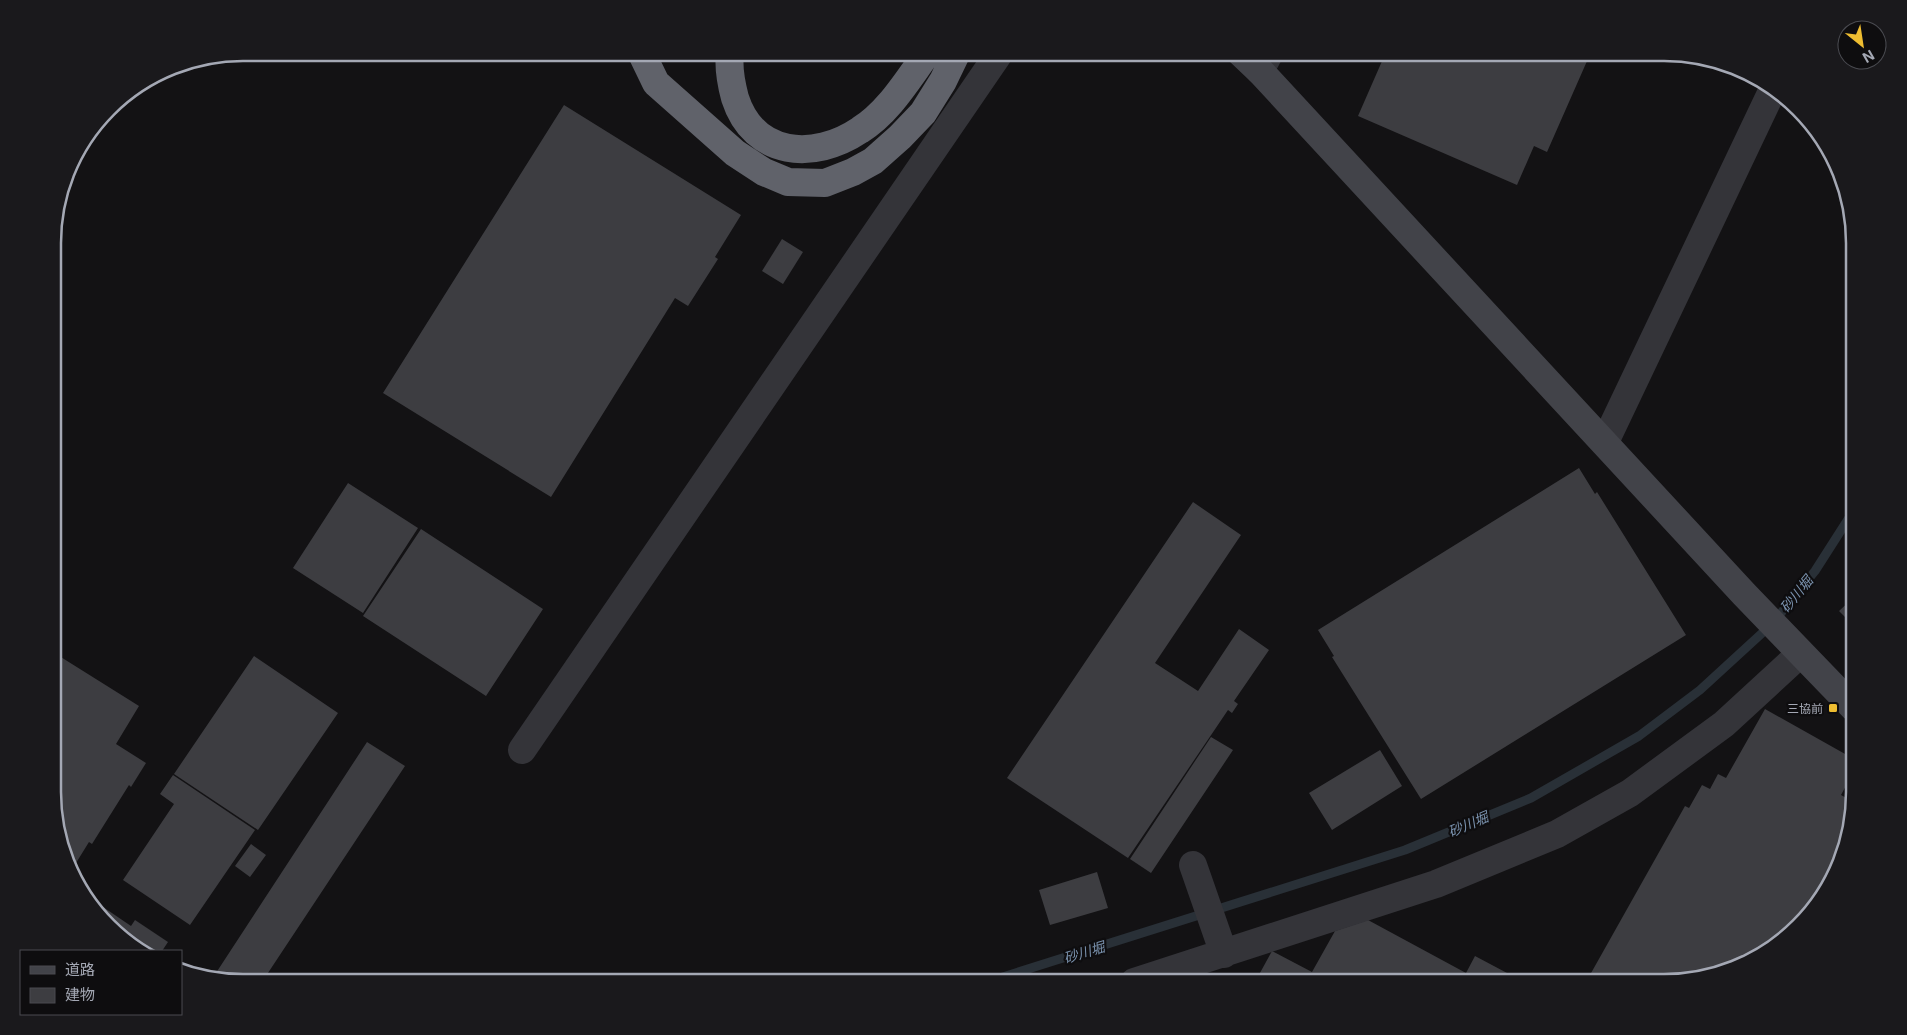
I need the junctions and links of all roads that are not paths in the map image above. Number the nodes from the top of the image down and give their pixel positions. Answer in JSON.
{"nodes":[{"id":1,"x":645,"y":61,"type":"edge"},
{"id":2,"x":730,"y":61,"type":"edge"},
{"id":3,"x":921,"y":61,"type":"edge"},
{"id":4,"x":953,"y":61,"type":"edge"},
{"id":5,"x":994,"y":61,"type":"edge"},
{"id":6,"x":1265,"y":62,"type":"edge"},
{"id":7,"x":1770,"y":96,"type":"edge"},
{"id":8,"x":1605,"y":442,"type":"junction"},
{"id":9,"x":1796,"y":649,"type":"junction"},
{"id":10,"x":1846,"y":700,"type":"edge"},
{"id":11,"x":522,"y":750,"type":"dead end"},
{"id":12,"x":1196,"y":872,"type":"dead end"},
{"id":13,"x":1222,"y":948,"type":"junction"},
{"id":14,"x":1155,"y":974,"type":"edge"}],
"edges":[{"from":1,"to":4,"type":"highway"},
{"from":2,"to":3,"type":"highway"},
{"from":5,"to":11,"type":"street"},
{"from":6,"to":8,"type":"street"},
{"from":7,"to":8,"type":"street"},
{"from":8,"to":9,"type":"street"},
{"from":9,"to":10,"type":"street"},
{"from":9,"to":13,"type":"street"},
{"from":12,"to":13,"type":"street"},
{"from":13,"to":14,"type":"street"}]}
